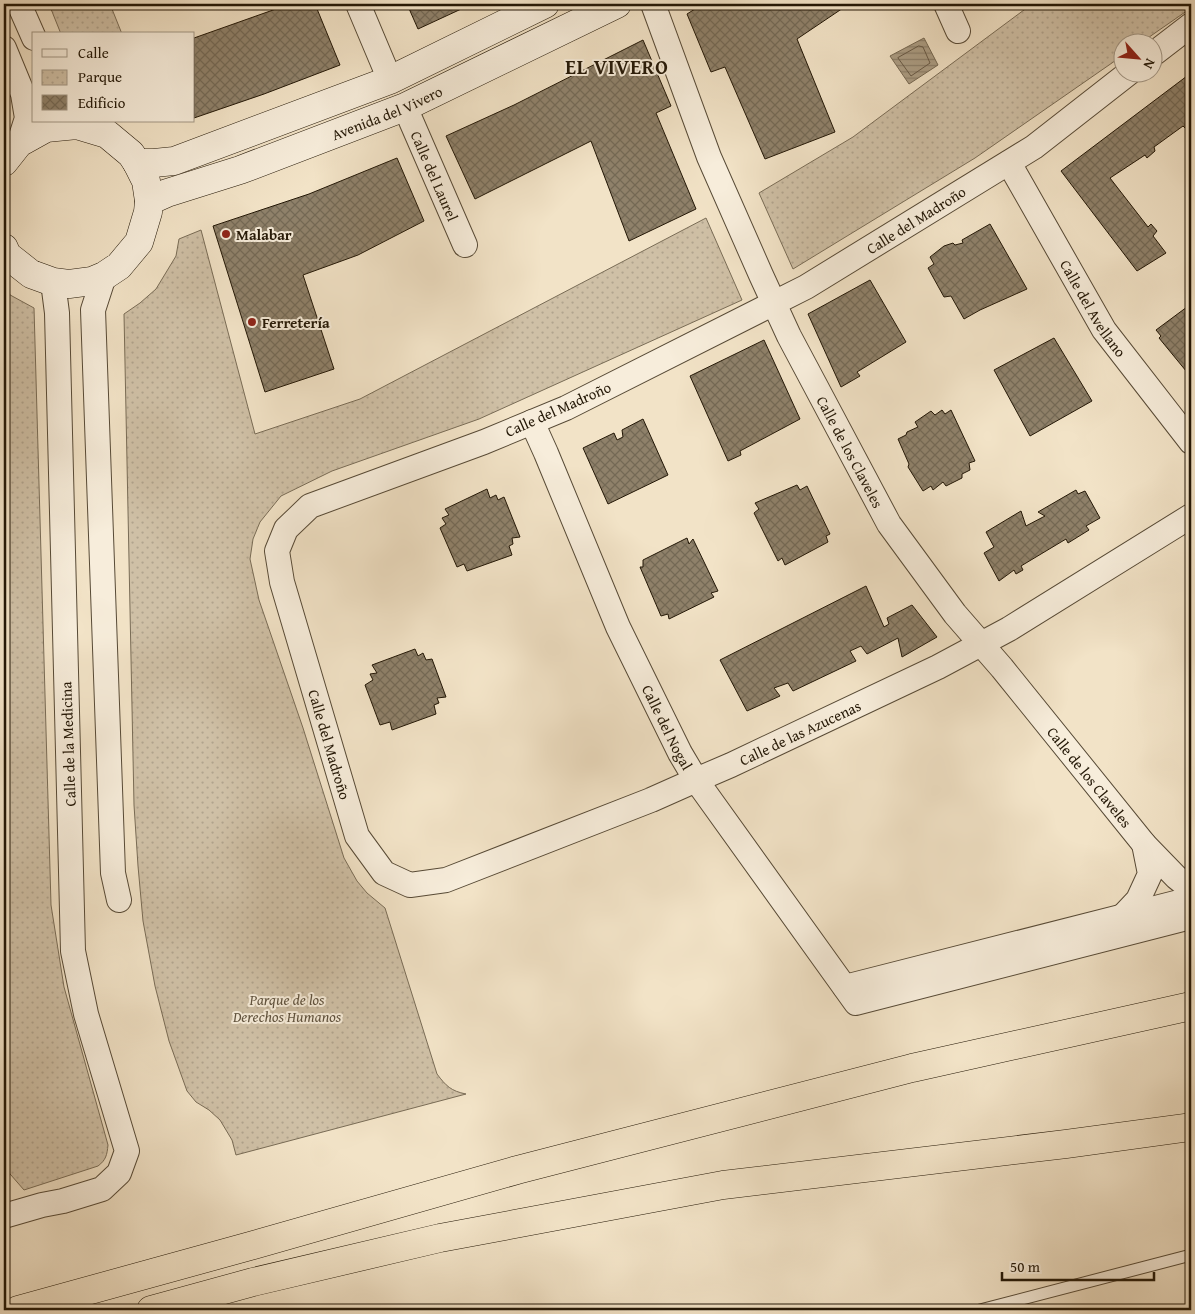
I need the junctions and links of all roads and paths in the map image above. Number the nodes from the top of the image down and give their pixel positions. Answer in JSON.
{"nodes":[{"id":1,"x":19,"y":4,"type":"edge"},
{"id":2,"x":358,"y":4,"type":"edge"},
{"id":3,"x":545,"y":4,"type":"edge"},
{"id":4,"x":617,"y":4,"type":"edge"},
{"id":5,"x":652,"y":4,"type":"edge"},
{"id":6,"x":946,"y":4,"type":"edge"},
{"id":7,"x":1191,"y":25,"type":"edge"},
{"id":8,"x":958,"y":31,"type":"dead end"},
{"id":9,"x":32,"y":33,"type":"edge"},
{"id":10,"x":1162,"y":47,"type":"edge"},
{"id":11,"x":4,"y":48,"type":"edge"},
{"id":12,"x":390,"y":80,"type":"junction"},
{"id":13,"x":1117,"y":82,"type":"edge"},
{"id":14,"x":405,"y":108,"type":"junction"},
{"id":15,"x":76,"y":123,"type":"edge"},
{"id":16,"x":12,"y":152,"type":"edge"},
{"id":17,"x":137,"y":163,"type":"junction"},
{"id":18,"x":1009,"y":163,"type":"junction"},
{"id":19,"x":149,"y":201,"type":"junction"},
{"id":20,"x":464,"y":245,"type":"dead end"},
{"id":21,"x":5,"y":252,"type":"edge"},
{"id":22,"x":104,"y":276,"type":"junction"},
{"id":23,"x":53,"y":282,"type":"junction"},
{"id":24,"x":774,"y":303,"type":"junction"},
{"id":25,"x":532,"y":422,"type":"junction"},
{"id":26,"x":1191,"y":442,"type":"edge"},
{"id":27,"x":1191,"y":516,"type":"edge"},
{"id":28,"x":981,"y":645,"type":"junction"},
{"id":29,"x":696,"y":780,"type":"junction"},
{"id":30,"x":1144,"y":844,"type":"junction"},
{"id":31,"x":384,"y":873,"type":"joint"},
{"id":32,"x":1191,"y":889,"type":"edge"},
{"id":33,"x":1191,"y":899,"type":"edge"},
{"id":34,"x":119,"y":900,"type":"dead end"},
{"id":35,"x":1122,"y":917,"type":"junction"},
{"id":36,"x":1191,"y":917,"type":"edge"},
{"id":37,"x":1191,"y":988,"type":"edge"},
{"id":38,"x":850,"y":995,"type":"junction"},
{"id":39,"x":1191,"y":1006,"type":"edge"},
{"id":40,"x":1081,"y":1031,"type":"junction"},
{"id":41,"x":1191,"y":1127,"type":"edge"},
{"id":42,"x":4,"y":1216,"type":"edge"},
{"id":43,"x":1191,"y":1255,"type":"edge"},
{"id":44,"x":18,"y":1310,"type":"edge"},
{"id":45,"x":151,"y":1310,"type":"edge"},
{"id":46,"x":980,"y":1310,"type":"edge"}],
"edges":[{"from":1,"to":9,"type":"street"},
{"from":2,"to":12,"type":"street"},
{"from":3,"to":12,"type":"main road","name":"Avenida del Vivero"},
{"from":4,"to":14,"type":"main road","name":"Avenida del Vivero"},
{"from":5,"to":24,"type":"street","name":"Calle de los Claveles"},
{"from":6,"to":8,"type":"street"},
{"from":7,"to":10,"type":"street"},
{"from":11,"to":16,"type":"street"},
{"from":12,"to":17,"type":"main road","name":"Avenida del Vivero"},
{"from":13,"to":18,"type":"street","name":"Calle del Madroño"},
{"from":14,"to":19,"type":"main road","name":"Avenida del Vivero"},
{"from":14,"to":20,"type":"street","name":"Calle del Laurel"},
{"from":15,"to":16,"type":"main road"},
{"from":15,"to":17,"type":"main road"},
{"from":17,"to":19,"type":"main road"},
{"from":18,"to":24,"type":"street","name":"Calle del Madroño"},
{"from":18,"to":26,"type":"street","name":"Calle del Avellano"},
{"from":19,"to":22,"type":"main road"},
{"from":21,"to":23,"type":"main road"},
{"from":22,"to":23,"type":"main road"},
{"from":22,"to":34,"type":"street"},
{"from":23,"to":42,"type":"street","name":"Calle de la Medicina"},
{"from":24,"to":25,"type":"street","name":"Calle del Madroño"},
{"from":24,"to":28,"type":"street","name":"Calle de los Claveles"},
{"from":25,"to":29,"type":"street","name":"Calle del Nogal"},
{"from":25,"to":31,"type":"street","name":"Calle del Madroño"},
{"from":27,"to":28,"type":"street","name":"Calle de las Azucenas"},
{"from":28,"to":29,"type":"street","name":"Calle de las Azucenas"},
{"from":28,"to":30,"type":"street","name":"Calle de los Claveles"},
{"from":29,"to":31,"type":"street","name":"Calle de las Azucenas"},
{"from":29,"to":38,"type":"street","name":"Calle del Nogal"},
{"from":30,"to":32,"type":"street","name":"Calle de los Claveles"},
{"from":30,"to":35,"type":"street"},
{"from":33,"to":35,"type":"street"},
{"from":35,"to":38,"type":"street"},
{"from":36,"to":38,"type":"street"},
{"from":37,"to":40,"type":"highway"},
{"from":39,"to":40,"type":"highway"},
{"from":40,"to":44,"type":"highway"},
{"from":41,"to":45,"type":"highway"},
{"from":43,"to":46,"type":"lane"}]}
